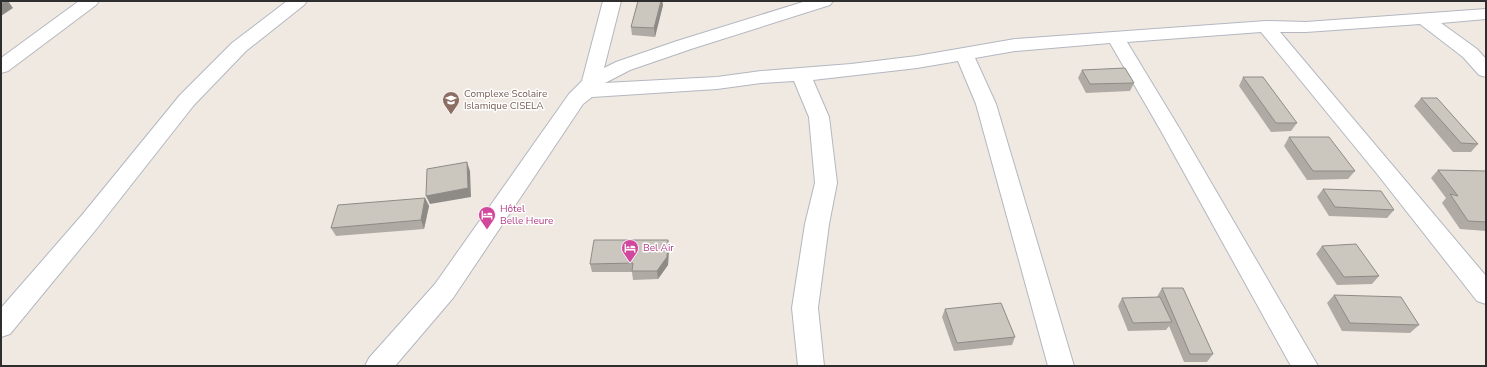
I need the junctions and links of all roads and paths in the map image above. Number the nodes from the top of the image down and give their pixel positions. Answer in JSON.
{"nodes":[{"id":1,"x":90,"y":1,"type":"edge"},
{"id":2,"x":298,"y":1,"type":"edge"},
{"id":3,"x":772,"y":1,"type":"edge"},
{"id":4,"x":824,"y":1,"type":"edge"},
{"id":5,"x":613,"y":6,"type":"edge"},
{"id":6,"x":1486,"y":14,"type":"edge"},
{"id":7,"x":1423,"y":18,"type":"junction"},
{"id":8,"x":758,"y":21,"type":"junction"},
{"id":9,"x":1266,"y":26,"type":"junction"},
{"id":10,"x":1115,"y":37,"type":"junction"},
{"id":11,"x":964,"y":54,"type":"junction"},
{"id":12,"x":1,"y":67,"type":"edge"},
{"id":13,"x":1486,"y":71,"type":"edge"},
{"id":14,"x":801,"y":75,"type":"junction"},
{"id":15,"x":592,"y":83,"type":"junction"},
{"id":16,"x":576,"y":99,"type":"junction"},
{"id":17,"x":1486,"y":294,"type":"edge"},
{"id":18,"x":1,"y":326,"type":"edge"},
{"id":19,"x":378,"y":366,"type":"edge"},
{"id":20,"x":811,"y":366,"type":"edge"},
{"id":21,"x":1061,"y":366,"type":"edge"},
{"id":22,"x":1305,"y":366,"type":"edge"}],
"edges":[{"from":1,"to":12,"type":"street"},
{"from":2,"to":18,"type":"street"},
{"from":3,"to":8,"type":"street"},
{"from":4,"to":8,"type":"street"},
{"from":5,"to":15,"type":"street"},
{"from":6,"to":7,"type":"street"},
{"from":7,"to":9,"type":"street"},
{"from":7,"to":13,"type":"street"},
{"from":8,"to":15,"type":"street"},
{"from":9,"to":10,"type":"street"},
{"from":9,"to":17,"type":"street"},
{"from":10,"to":11,"type":"street"},
{"from":10,"to":22,"type":"street"},
{"from":11,"to":14,"type":"street"},
{"from":11,"to":21,"type":"street"},
{"from":14,"to":16,"type":"street"},
{"from":14,"to":20,"type":"street"},
{"from":15,"to":16,"type":"street"},
{"from":16,"to":19,"type":"street"}]}
